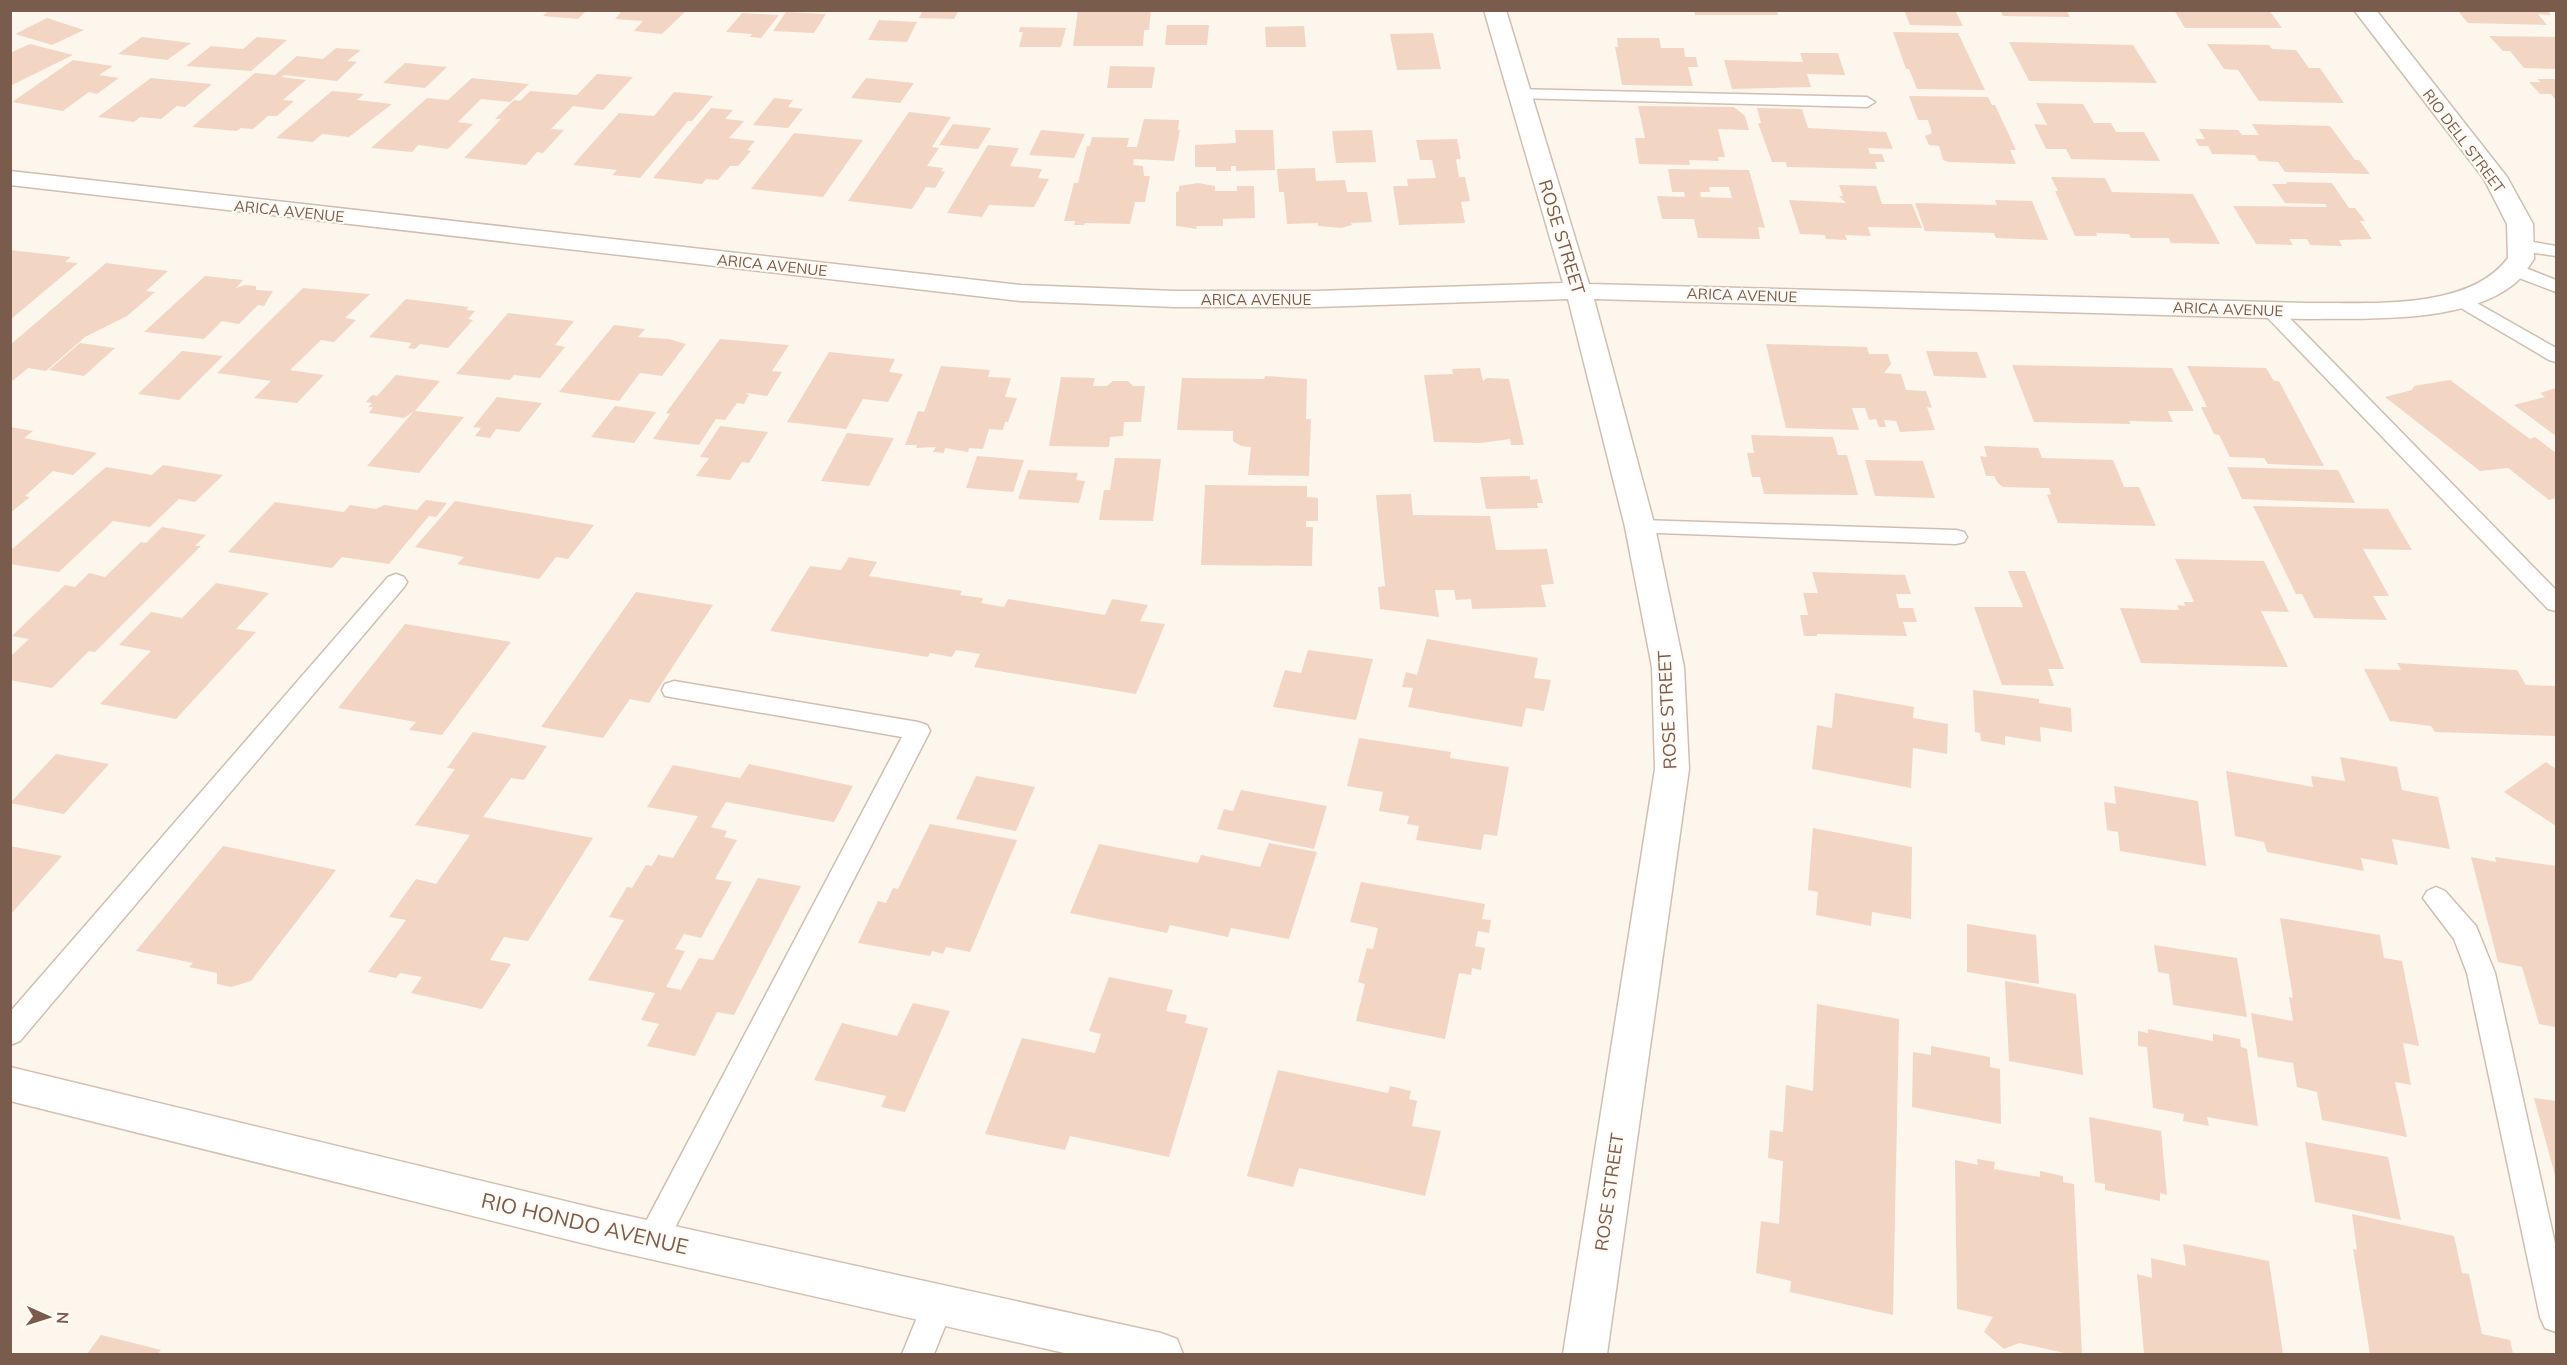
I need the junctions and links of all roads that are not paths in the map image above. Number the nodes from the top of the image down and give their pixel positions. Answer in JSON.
{"nodes":[{"id":1,"x":1495,"y":10,"type":"edge"},
{"id":2,"x":2364,"y":10,"type":"edge"},
{"id":3,"x":1518,"y":93,"type":"junction"},
{"id":4,"x":1867,"y":102,"type":"dead end"},
{"id":5,"x":10,"y":178,"type":"edge"},
{"id":6,"x":2521,"y":246,"type":"junction"},
{"id":7,"x":2556,"y":251,"type":"edge"},
{"id":8,"x":2508,"y":275,"type":"junction"},
{"id":9,"x":2556,"y":286,"type":"edge"},
{"id":10,"x":1580,"y":292,"type":"junction"},
{"id":11,"x":2461,"y":300,"type":"junction"},
{"id":12,"x":2271,"y":310,"type":"junction"},
{"id":13,"x":2556,"y":356,"type":"edge"},
{"id":14,"x":1640,"y":527,"type":"junction"},
{"id":15,"x":1956,"y":537,"type":"dead end"},
{"id":16,"x":396,"y":582,"type":"dead end"},
{"id":17,"x":2556,"y":603,"type":"edge"},
{"id":18,"x":674,"y":690,"type":"dead end"},
{"id":19,"x":2436,"y":898,"type":"dead end"},
{"id":20,"x":10,"y":1033,"type":"edge"},
{"id":21,"x":10,"y":1084,"type":"edge"},
{"id":22,"x":653,"y":1239,"type":"junction"},
{"id":23,"x":938,"y":1304,"type":"junction"},
{"id":24,"x":2556,"y":1317,"type":"edge"},
{"id":25,"x":918,"y":1354,"type":"edge"},
{"id":26,"x":1161,"y":1354,"type":"edge"},
{"id":27,"x":1585,"y":1354,"type":"edge"}],
"edges":[{"from":1,"to":3,"type":"street","name":"ROSE STREET"},
{"from":2,"to":6,"type":"street","name":"RIO DELL STREET"},
{"from":3,"to":4,"type":"lane"},
{"from":3,"to":10,"type":"street","name":"ROSE STREET"},
{"from":5,"to":10,"type":"street","name":"ARICA AVENUE"},
{"from":6,"to":7,"type":"lane"},
{"from":6,"to":8,"type":"street"},
{"from":8,"to":9,"type":"lane"},
{"from":8,"to":11,"type":"street","name":"ARICA AVENUE"},
{"from":10,"to":12,"type":"street","name":"ARICA AVENUE"},
{"from":10,"to":14,"type":"street","name":"ROSE STREET"},
{"from":11,"to":12,"type":"street","name":"ARICA AVENUE"},
{"from":11,"to":13,"type":"lane"},
{"from":12,"to":17,"type":"lane"},
{"from":14,"to":15,"type":"lane"},
{"from":14,"to":27,"type":"street","name":"ROSE STREET"},
{"from":16,"to":20,"type":"lane"},
{"from":18,"to":22,"type":"lane"},
{"from":19,"to":24,"type":"lane"},
{"from":21,"to":22,"type":"street","name":"RIO HONDO AVENUE"},
{"from":22,"to":23,"type":"street","name":"RIO HONDO AVENUE"},
{"from":23,"to":25,"type":"lane"},
{"from":23,"to":26,"type":"street","name":"RIO HONDO AVENUE"}]}
